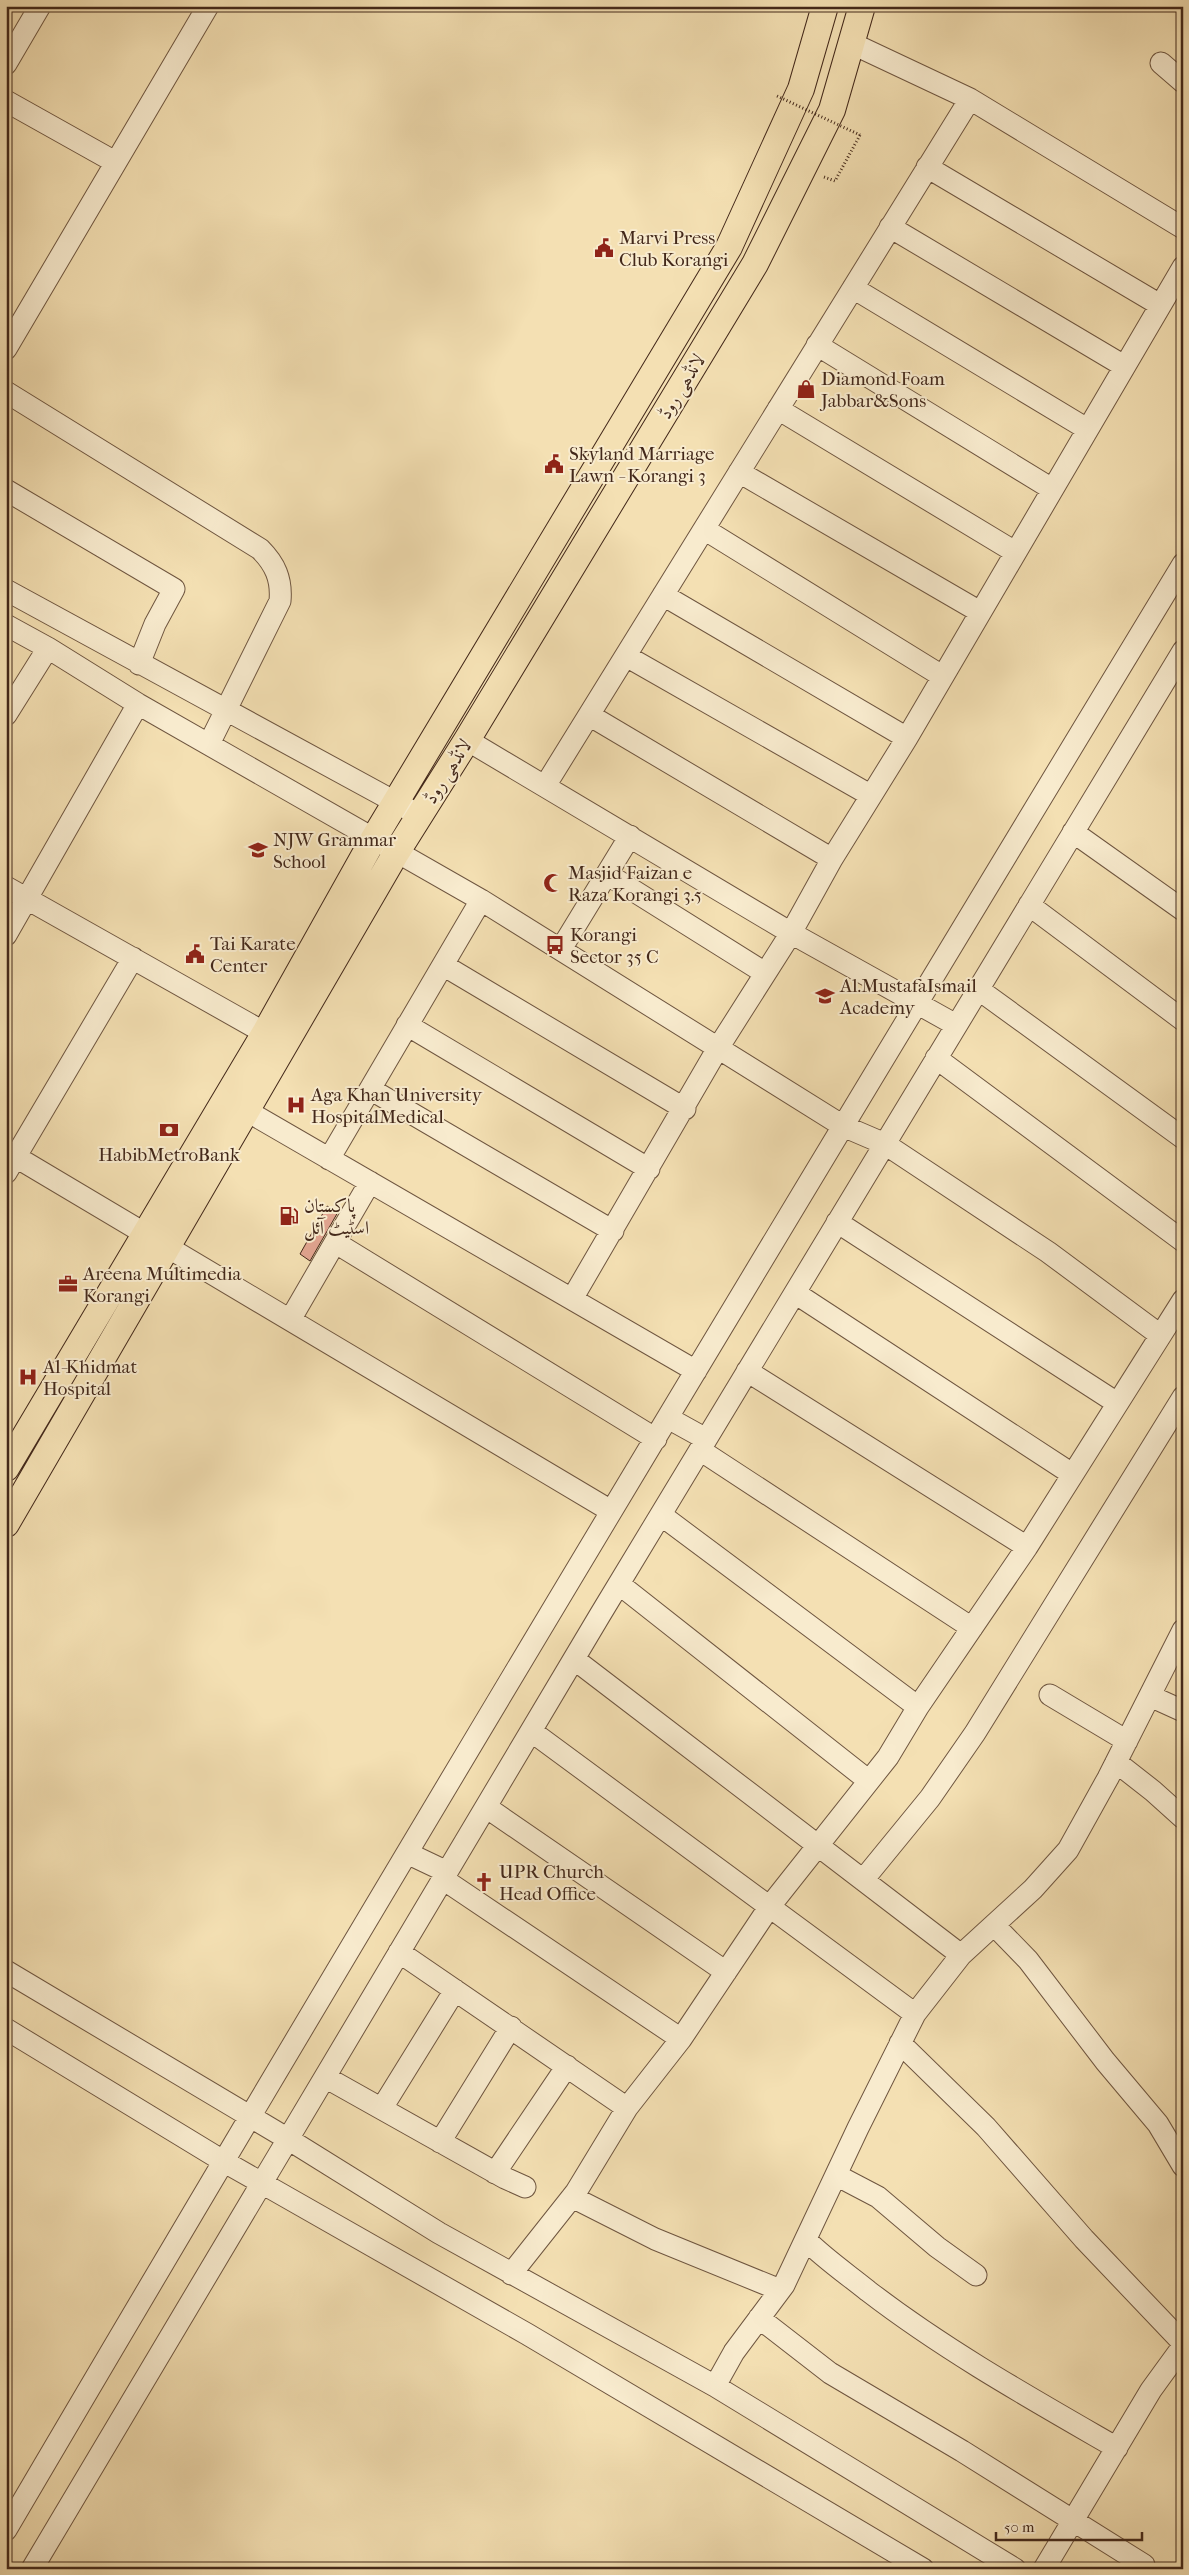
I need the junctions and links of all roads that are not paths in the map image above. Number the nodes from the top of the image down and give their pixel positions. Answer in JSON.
{"nodes":[{"id":1,"x":40,"y":6,"type":"edge"},
{"id":2,"x":208,"y":6,"type":"edge"},
{"id":3,"x":825,"y":6,"type":"edge"},
{"id":4,"x":862,"y":6,"type":"edge"},
{"id":5,"x":851,"y":43,"type":"junction"},
{"id":6,"x":1162,"y":63,"type":"dead end"},
{"id":7,"x":6,"y":64,"type":"edge"},
{"id":8,"x":1183,"y":82,"type":"edge"},
{"id":9,"x":970,"y":99,"type":"junction"},
{"id":10,"x":6,"y":101,"type":"edge"},
{"id":11,"x":115,"y":162,"type":"junction"},
{"id":12,"x":927,"y":167,"type":"junction"},
{"id":13,"x":890,"y":227,"type":"junction"},
{"id":14,"x":1183,"y":228,"type":"edge"},
{"id":15,"x":1183,"y":267,"type":"edge"},
{"id":16,"x":853,"y":288,"type":"junction"},
{"id":17,"x":1160,"y":305,"type":"junction"},
{"id":18,"x":817,"y":345,"type":"junction"},
{"id":19,"x":6,"y":349,"type":"edge"},
{"id":20,"x":1124,"y":366,"type":"junction"},
{"id":21,"x":6,"y":392,"type":"edge"},
{"id":22,"x":778,"y":408,"type":"junction"},
{"id":23,"x":1087,"y":430,"type":"junction"},
{"id":24,"x":739,"y":472,"type":"junction"},
{"id":25,"x":1052,"y":489,"type":"junction"},
{"id":26,"x":6,"y":490,"type":"edge"},
{"id":27,"x":704,"y":528,"type":"junction"},
{"id":28,"x":1015,"y":552,"type":"junction"},
{"id":29,"x":1183,"y":564,"type":"edge"},
{"id":30,"x":6,"y":590,"type":"edge"},
{"id":31,"x":663,"y":595,"type":"junction"},
{"id":32,"x":980,"y":612,"type":"junction"},
{"id":33,"x":6,"y":625,"type":"edge"},
{"id":34,"x":48,"y":648,"type":"junction"},
{"id":35,"x":626,"y":656,"type":"junction"},
{"id":36,"x":1181,"y":656,"type":"edge"},
{"id":37,"x":138,"y":664,"type":"junction"},
{"id":38,"x":942,"y":676,"type":"junction"},
{"id":39,"x":138,"y":704,"type":"junction"},
{"id":40,"x":226,"y":710,"type":"junction"},
{"id":41,"x":6,"y":715,"type":"edge"},
{"id":42,"x":589,"y":715,"type":"junction"},
{"id":43,"x":907,"y":738,"type":"junction"},
{"id":44,"x":467,"y":740,"type":"junction"},
{"id":45,"x":209,"y":744,"type":"junction"},
{"id":46,"x":545,"y":786,"type":"junction"},
{"id":47,"x":870,"y":796,"type":"junction"},
{"id":48,"x":397,"y":802,"type":"junction"},
{"id":49,"x":419,"y":815,"type":"junction"},
{"id":50,"x":1073,"y":832,"type":"junction"},
{"id":51,"x":630,"y":836,"type":"junction"},
{"id":52,"x":373,"y":840,"type":"junction"},
{"id":53,"x":396,"y":853,"type":"junction"},
{"id":54,"x":832,"y":859,"type":"junction"},
{"id":55,"x":607,"y":874,"type":"junction"},
{"id":56,"x":6,"y":887,"type":"edge"},
{"id":57,"x":28,"y":898,"type":"junction"},
{"id":58,"x":481,"y":900,"type":"junction"},
{"id":59,"x":1029,"y":905,"type":"junction"},
{"id":60,"x":1183,"y":910,"type":"edge"},
{"id":61,"x":791,"y":934,"type":"junction"},
{"id":62,"x":6,"y":935,"type":"edge"},
{"id":63,"x":561,"y":950,"type":"junction"},
{"id":64,"x":133,"y":958,"type":"junction"},
{"id":65,"x":443,"y":965,"type":"junction"},
{"id":66,"x":765,"y":973,"type":"junction"},
{"id":67,"x":978,"y":990,"type":"junction"},
{"id":68,"x":916,"y":1004,"type":"junction"},
{"id":69,"x":1183,"y":1020,"type":"edge"},
{"id":70,"x":407,"y":1025,"type":"junction"},
{"id":71,"x":956,"y":1025,"type":"junction"},
{"id":72,"x":265,"y":1033,"type":"junction"},
{"id":73,"x":718,"y":1048,"type":"junction"},
{"id":74,"x":936,"y":1058,"type":"junction"},
{"id":75,"x":370,"y":1089,"type":"junction"},
{"id":76,"x":685,"y":1109,"type":"junction"},
{"id":77,"x":246,"y":1111,"type":"junction"},
{"id":78,"x":843,"y":1126,"type":"junction"},
{"id":79,"x":1183,"y":1138,"type":"edge"},
{"id":80,"x":885,"y":1144,"type":"junction"},
{"id":81,"x":329,"y":1159,"type":"junction"},
{"id":82,"x":9,"y":1160,"type":"edge"},
{"id":83,"x":649,"y":1168,"type":"junction"},
{"id":84,"x":370,"y":1182,"type":"junction"},
{"id":85,"x":837,"y":1222,"type":"junction"},
{"id":86,"x":613,"y":1231,"type":"junction"},
{"id":87,"x":156,"y":1240,"type":"junction"},
{"id":88,"x":1183,"y":1241,"type":"edge"},
{"id":89,"x":336,"y":1243,"type":"junction"},
{"id":90,"x":795,"y":1293,"type":"junction"},
{"id":91,"x":572,"y":1299,"type":"junction"},
{"id":92,"x":1183,"y":1300,"type":"edge"},
{"id":93,"x":290,"y":1320,"type":"junction"},
{"id":94,"x":1160,"y":1335,"type":"junction"},
{"id":95,"x":696,"y":1371,"type":"junction"},
{"id":96,"x":748,"y":1371,"type":"junction"},
{"id":97,"x":1183,"y":1397,"type":"edge"},
{"id":98,"x":1117,"y":1403,"type":"junction"},
{"id":99,"x":668,"y":1418,"type":"junction"},
{"id":100,"x":656,"y":1439,"type":"junction"},
{"id":101,"x":703,"y":1444,"type":"junction"},
{"id":102,"x":6,"y":1468,"type":"edge"},
{"id":103,"x":1072,"y":1474,"type":"junction"},
{"id":104,"x":611,"y":1511,"type":"junction"},
{"id":105,"x":660,"y":1515,"type":"junction"},
{"id":106,"x":6,"y":1524,"type":"edge"},
{"id":107,"x":1027,"y":1547,"type":"junction"},
{"id":108,"x":619,"y":1584,"type":"junction"},
{"id":109,"x":972,"y":1628,"type":"junction"},
{"id":110,"x":1183,"y":1630,"type":"edge"},
{"id":111,"x":574,"y":1659,"type":"junction"},
{"id":112,"x":1050,"y":1694,"type":"dead end"},
{"id":113,"x":1150,"y":1696,"type":"junction"},
{"id":114,"x":918,"y":1707,"type":"junction"},
{"id":115,"x":1183,"y":1711,"type":"edge"},
{"id":116,"x":531,"y":1731,"type":"junction"},
{"id":117,"x":1127,"y":1741,"type":"junction"},
{"id":118,"x":1116,"y":1762,"type":"junction"},
{"id":119,"x":869,"y":1780,"type":"junction"},
{"id":120,"x":486,"y":1807,"type":"junction"},
{"id":121,"x":1183,"y":1818,"type":"edge"},
{"id":122,"x":817,"y":1844,"type":"junction"},
{"id":123,"x":407,"y":1853,"type":"junction"},
{"id":124,"x":445,"y":1876,"type":"junction"},
{"id":125,"x":863,"y":1880,"type":"junction"},
{"id":126,"x":770,"y":1906,"type":"junction"},
{"id":127,"x":994,"y":1925,"type":"junction"},
{"id":128,"x":399,"y":1952,"type":"junction"},
{"id":129,"x":961,"y":1954,"type":"junction"},
{"id":130,"x":6,"y":1971,"type":"edge"},
{"id":131,"x":726,"y":1972,"type":"junction"},
{"id":132,"x":455,"y":1990,"type":"junction"},
{"id":133,"x":916,"y":2014,"type":"junction"},
{"id":134,"x":511,"y":2027,"type":"junction"},
{"id":135,"x":6,"y":2029,"type":"edge"},
{"id":136,"x":681,"y":2039,"type":"junction"},
{"id":137,"x":900,"y":2043,"type":"junction"},
{"id":138,"x":567,"y":2066,"type":"junction"},
{"id":139,"x":325,"y":2077,"type":"junction"},
{"id":140,"x":382,"y":2108,"type":"junction"},
{"id":141,"x":627,"y":2108,"type":"junction"},
{"id":142,"x":249,"y":2116,"type":"junction"},
{"id":143,"x":288,"y":2139,"type":"junction"},
{"id":144,"x":440,"y":2142,"type":"junction"},
{"id":145,"x":223,"y":2161,"type":"junction"},
{"id":146,"x":1183,"y":2166,"type":"edge"},
{"id":147,"x":495,"y":2173,"type":"junction"},
{"id":148,"x":836,"y":2176,"type":"junction"},
{"id":149,"x":263,"y":2182,"type":"junction"},
{"id":150,"x":525,"y":2187,"type":"dead end"},
{"id":151,"x":572,"y":2197,"type":"junction"},
{"id":152,"x":806,"y":2240,"type":"junction"},
{"id":153,"x":511,"y":2274,"type":"junction"},
{"id":154,"x":976,"y":2275,"type":"dead end"},
{"id":155,"x":780,"y":2290,"type":"junction"},
{"id":156,"x":759,"y":2318,"type":"junction"},
{"id":157,"x":1183,"y":2344,"type":"edge"},
{"id":158,"x":715,"y":2386,"type":"junction"},
{"id":159,"x":1116,"y":2448,"type":"junction"},
{"id":160,"x":1073,"y":2521,"type":"junction"},
{"id":161,"x":6,"y":2530,"type":"edge"},
{"id":162,"x":1144,"y":2565,"type":"dead end"},
{"id":163,"x":32,"y":2569,"type":"edge"},
{"id":164,"x":923,"y":2569,"type":"edge"},
{"id":165,"x":1015,"y":2569,"type":"edge"},
{"id":166,"x":1044,"y":2569,"type":"edge"}],
"edges":[{"from":1,"to":7,"type":"street"},
{"from":2,"to":11,"type":"street"},
{"from":3,"to":48,"type":"main road","name":"لانڈھی روڈ"},
{"from":4,"to":5,"type":"main road","name":"لانڈھی روڈ"},
{"from":5,"to":9,"type":"street"},
{"from":5,"to":44,"type":"main road","name":"لانڈھی روڈ"},
{"from":6,"to":8,"type":"street"},
{"from":9,"to":12,"type":"street"},
{"from":9,"to":14,"type":"street"},
{"from":10,"to":11,"type":"street"},
{"from":11,"to":19,"type":"street"},
{"from":12,"to":13,"type":"street"},
{"from":12,"to":17,"type":"street"},
{"from":13,"to":16,"type":"street"},
{"from":13,"to":20,"type":"street"},
{"from":15,"to":17,"type":"street"},
{"from":16,"to":18,"type":"street"},
{"from":16,"to":23,"type":"street"},
{"from":17,"to":20,"type":"street"},
{"from":18,"to":22,"type":"street"},
{"from":18,"to":25,"type":"street"},
{"from":20,"to":23,"type":"street"},
{"from":21,"to":40,"type":"street"},
{"from":22,"to":24,"type":"street"},
{"from":22,"to":28,"type":"street"},
{"from":23,"to":25,"type":"street"},
{"from":24,"to":27,"type":"street"},
{"from":24,"to":32,"type":"street"},
{"from":25,"to":28,"type":"street"},
{"from":26,"to":37,"type":"street"},
{"from":27,"to":31,"type":"street"},
{"from":27,"to":38,"type":"street"},
{"from":28,"to":32,"type":"street"},
{"from":29,"to":68,"type":"street"},
{"from":30,"to":37,"type":"street"},
{"from":31,"to":35,"type":"street"},
{"from":31,"to":43,"type":"street"},
{"from":32,"to":38,"type":"street"},
{"from":33,"to":34,"type":"street"},
{"from":34,"to":39,"type":"street"},
{"from":34,"to":41,"type":"street"},
{"from":35,"to":42,"type":"street"},
{"from":35,"to":47,"type":"street"},
{"from":36,"to":50,"type":"street"},
{"from":37,"to":40,"type":"street"},
{"from":38,"to":43,"type":"street"},
{"from":39,"to":45,"type":"street"},
{"from":39,"to":57,"type":"street"},
{"from":40,"to":45,"type":"street"},
{"from":40,"to":48,"type":"street"},
{"from":42,"to":46,"type":"street"},
{"from":42,"to":54,"type":"street"},
{"from":43,"to":47,"type":"street"},
{"from":44,"to":46,"type":"street"},
{"from":44,"to":49,"type":"main road","name":"لانڈھی روڈ"},
{"from":45,"to":52,"type":"street"},
{"from":46,"to":51,"type":"street"},
{"from":47,"to":54,"type":"street"},
{"from":48,"to":49,"type":"street"},
{"from":48,"to":52,"type":"main road","name":"لانڈھی روڈ"},
{"from":49,"to":53,"type":"main road","name":"لانڈھی روڈ"},
{"from":50,"to":59,"type":"street"},
{"from":50,"to":60,"type":"street"},
{"from":51,"to":55,"type":"street"},
{"from":51,"to":61,"type":"street"},
{"from":52,"to":53,"type":"street"},
{"from":52,"to":72,"type":"main road","name":"لانڈھی روڈ"},
{"from":53,"to":58,"type":"street"},
{"from":53,"to":77,"type":"main road","name":"لانڈھی روڈ"},
{"from":54,"to":61,"type":"street"},
{"from":55,"to":63,"type":"street"},
{"from":55,"to":66,"type":"street"},
{"from":56,"to":57,"type":"street"},
{"from":57,"to":62,"type":"street"},
{"from":57,"to":64,"type":"street"},
{"from":58,"to":63,"type":"street"},
{"from":58,"to":65,"type":"street"},
{"from":59,"to":67,"type":"street"},
{"from":59,"to":69,"type":"street"},
{"from":61,"to":66,"type":"street"},
{"from":61,"to":68,"type":"street"},
{"from":63,"to":73,"type":"street"},
{"from":64,"to":72,"type":"street"},
{"from":64,"to":82,"type":"street"},
{"from":65,"to":70,"type":"street"},
{"from":65,"to":76,"type":"street"},
{"from":66,"to":73,"type":"street"},
{"from":67,"to":71,"type":"street"},
{"from":67,"to":79,"type":"street"},
{"from":68,"to":71,"type":"street"},
{"from":68,"to":78,"type":"street"},
{"from":70,"to":75,"type":"street"},
{"from":70,"to":83,"type":"street"},
{"from":71,"to":74,"type":"street"},
{"from":72,"to":87,"type":"main road","name":"لانڈھی روڈ"},
{"from":73,"to":76,"type":"street"},
{"from":73,"to":78,"type":"street"},
{"from":74,"to":80,"type":"street"},
{"from":74,"to":88,"type":"street"},
{"from":75,"to":81,"type":"street"},
{"from":75,"to":86,"type":"street"},
{"from":76,"to":83,"type":"street"},
{"from":77,"to":81,"type":"street"},
{"from":77,"to":87,"type":"main road","name":"لانڈھی روڈ"},
{"from":78,"to":80,"type":"street"},
{"from":78,"to":95,"type":"street"},
{"from":80,"to":85,"type":"street"},
{"from":80,"to":94,"type":"street"},
{"from":81,"to":84,"type":"street"},
{"from":82,"to":87,"type":"street"},
{"from":83,"to":86,"type":"street"},
{"from":84,"to":89,"type":"street"},
{"from":84,"to":91,"type":"street"},
{"from":85,"to":90,"type":"street"},
{"from":85,"to":98,"type":"street"},
{"from":86,"to":91,"type":"street"},
{"from":87,"to":93,"type":"street"},
{"from":87,"to":102,"type":"main road","name":"لانڈھی روڈ"},
{"from":87,"to":106,"type":"main road","name":"لانڈھی روڈ"},
{"from":89,"to":93,"type":"street"},
{"from":89,"to":100,"type":"street"},
{"from":90,"to":96,"type":"street"},
{"from":90,"to":103,"type":"street"},
{"from":91,"to":95,"type":"street"},
{"from":92,"to":94,"type":"street"},
{"from":93,"to":104,"type":"street"},
{"from":94,"to":98,"type":"street"},
{"from":95,"to":99,"type":"street"},
{"from":96,"to":101,"type":"street"},
{"from":96,"to":107,"type":"street"},
{"from":97,"to":125,"type":"street"},
{"from":98,"to":103,"type":"street"},
{"from":99,"to":100,"type":"street"},
{"from":99,"to":101,"type":"street"},
{"from":100,"to":104,"type":"street"},
{"from":101,"to":105,"type":"street"},
{"from":101,"to":109,"type":"street"},
{"from":103,"to":107,"type":"street"},
{"from":104,"to":123,"type":"street"},
{"from":105,"to":108,"type":"street"},
{"from":105,"to":114,"type":"street"},
{"from":107,"to":109,"type":"street"},
{"from":108,"to":111,"type":"street"},
{"from":108,"to":119,"type":"street"},
{"from":109,"to":114,"type":"street"},
{"from":110,"to":113,"type":"street"},
{"from":111,"to":116,"type":"street"},
{"from":111,"to":122,"type":"street"},
{"from":112,"to":117,"type":"street"},
{"from":113,"to":115,"type":"street"},
{"from":113,"to":117,"type":"street"},
{"from":114,"to":119,"type":"street"},
{"from":116,"to":120,"type":"street"},
{"from":116,"to":126,"type":"street"},
{"from":117,"to":118,"type":"street"},
{"from":118,"to":121,"type":"street"},
{"from":118,"to":127,"type":"street"},
{"from":119,"to":122,"type":"street"},
{"from":120,"to":124,"type":"street"},
{"from":120,"to":131,"type":"street"},
{"from":122,"to":125,"type":"street"},
{"from":122,"to":126,"type":"street"},
{"from":123,"to":124,"type":"street"},
{"from":123,"to":142,"type":"street"},
{"from":124,"to":128,"type":"street"},
{"from":124,"to":136,"type":"street"},
{"from":125,"to":129,"type":"street"},
{"from":126,"to":131,"type":"street"},
{"from":126,"to":133,"type":"street"},
{"from":127,"to":129,"type":"street"},
{"from":127,"to":146,"type":"street"},
{"from":128,"to":132,"type":"street"},
{"from":128,"to":139,"type":"street"},
{"from":129,"to":133,"type":"street"},
{"from":130,"to":142,"type":"street"},
{"from":131,"to":136,"type":"street"},
{"from":132,"to":134,"type":"street"},
{"from":132,"to":140,"type":"street"},
{"from":133,"to":137,"type":"street"},
{"from":134,"to":138,"type":"street"},
{"from":134,"to":144,"type":"street"},
{"from":135,"to":145,"type":"street"},
{"from":136,"to":141,"type":"street"},
{"from":137,"to":148,"type":"street"},
{"from":137,"to":157,"type":"street"},
{"from":138,"to":141,"type":"street"},
{"from":138,"to":147,"type":"street"},
{"from":139,"to":140,"type":"street"},
{"from":139,"to":143,"type":"street"},
{"from":140,"to":144,"type":"street"},
{"from":141,"to":151,"type":"street"},
{"from":142,"to":143,"type":"street"},
{"from":142,"to":145,"type":"street"},
{"from":143,"to":149,"type":"street"},
{"from":143,"to":153,"type":"street"},
{"from":144,"to":147,"type":"street"},
{"from":145,"to":149,"type":"street"},
{"from":145,"to":161,"type":"street"},
{"from":147,"to":150,"type":"street"},
{"from":148,"to":152,"type":"street"},
{"from":148,"to":154,"type":"street"},
{"from":149,"to":163,"type":"street"},
{"from":149,"to":164,"type":"street"},
{"from":151,"to":153,"type":"street"},
{"from":151,"to":155,"type":"street"},
{"from":152,"to":155,"type":"street"},
{"from":152,"to":159,"type":"street"},
{"from":153,"to":158,"type":"street"},
{"from":155,"to":156,"type":"street"},
{"from":156,"to":158,"type":"street"},
{"from":156,"to":160,"type":"street"},
{"from":157,"to":159,"type":"street"},
{"from":158,"to":165,"type":"street"},
{"from":159,"to":160,"type":"street"},
{"from":160,"to":162,"type":"street"},
{"from":160,"to":166,"type":"street"}]}
